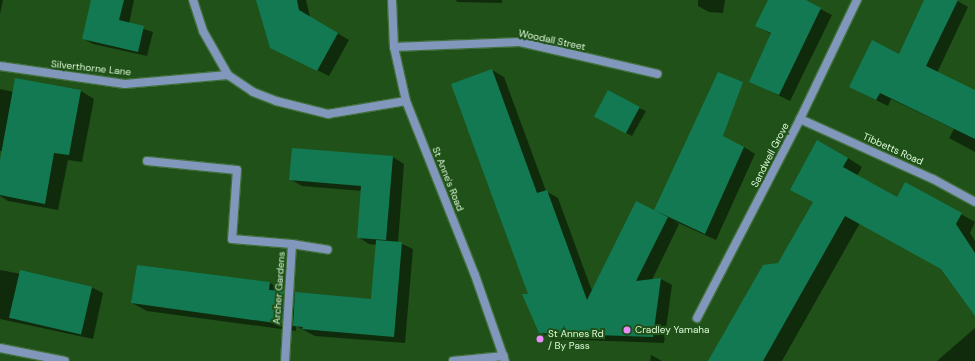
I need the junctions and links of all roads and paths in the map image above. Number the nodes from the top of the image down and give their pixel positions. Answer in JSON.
{"nodes":[{"id":1,"x":193,"y":0,"type":"edge"},
{"id":2,"x":392,"y":0,"type":"edge"},
{"id":3,"x":857,"y":0,"type":"edge"},
{"id":4,"x":394,"y":47,"type":"junction"},
{"id":5,"x":0,"y":66,"type":"edge"},
{"id":6,"x":657,"y":74,"type":"dead end"},
{"id":7,"x":228,"y":75,"type":"junction"},
{"id":8,"x":406,"y":101,"type":"junction"},
{"id":9,"x":800,"y":119,"type":"junction"},
{"id":10,"x":147,"y":161,"type":"dead end"},
{"id":11,"x":975,"y":202,"type":"edge"},
{"id":12,"x":292,"y":244,"type":"junction"},
{"id":13,"x":328,"y":250,"type":"dead end"},
{"id":14,"x":697,"y":318,"type":"dead end"},
{"id":15,"x":0,"y":348,"type":"edge"},
{"id":16,"x":505,"y":359,"type":"edge"},
{"id":17,"x":66,"y":361,"type":"edge"},
{"id":18,"x":284,"y":361,"type":"edge"},
{"id":19,"x":453,"y":361,"type":"edge"}],
"edges":[{"from":1,"to":7,"type":"street"},
{"from":2,"to":4,"type":"street","name":"St Anne's Road"},
{"from":3,"to":9,"type":"street","name":"Sandwell Grove"},
{"from":4,"to":6,"type":"street","name":"Woodall Street"},
{"from":4,"to":8,"type":"street","name":"St Anne's Road"},
{"from":5,"to":7,"type":"street","name":"Silverthorne Lane"},
{"from":7,"to":8,"type":"street"},
{"from":8,"to":16,"type":"street","name":"St Anne's Road"},
{"from":9,"to":11,"type":"street","name":"Tibbetts Road"},
{"from":9,"to":14,"type":"street","name":"Sandwell Grove"},
{"from":10,"to":12,"type":"street","name":"Archer Gardens"},
{"from":12,"to":13,"type":"street"},
{"from":12,"to":18,"type":"street","name":"Archer Gardens"},
{"from":15,"to":17,"type":"street"},
{"from":16,"to":19,"type":"street"}]}
